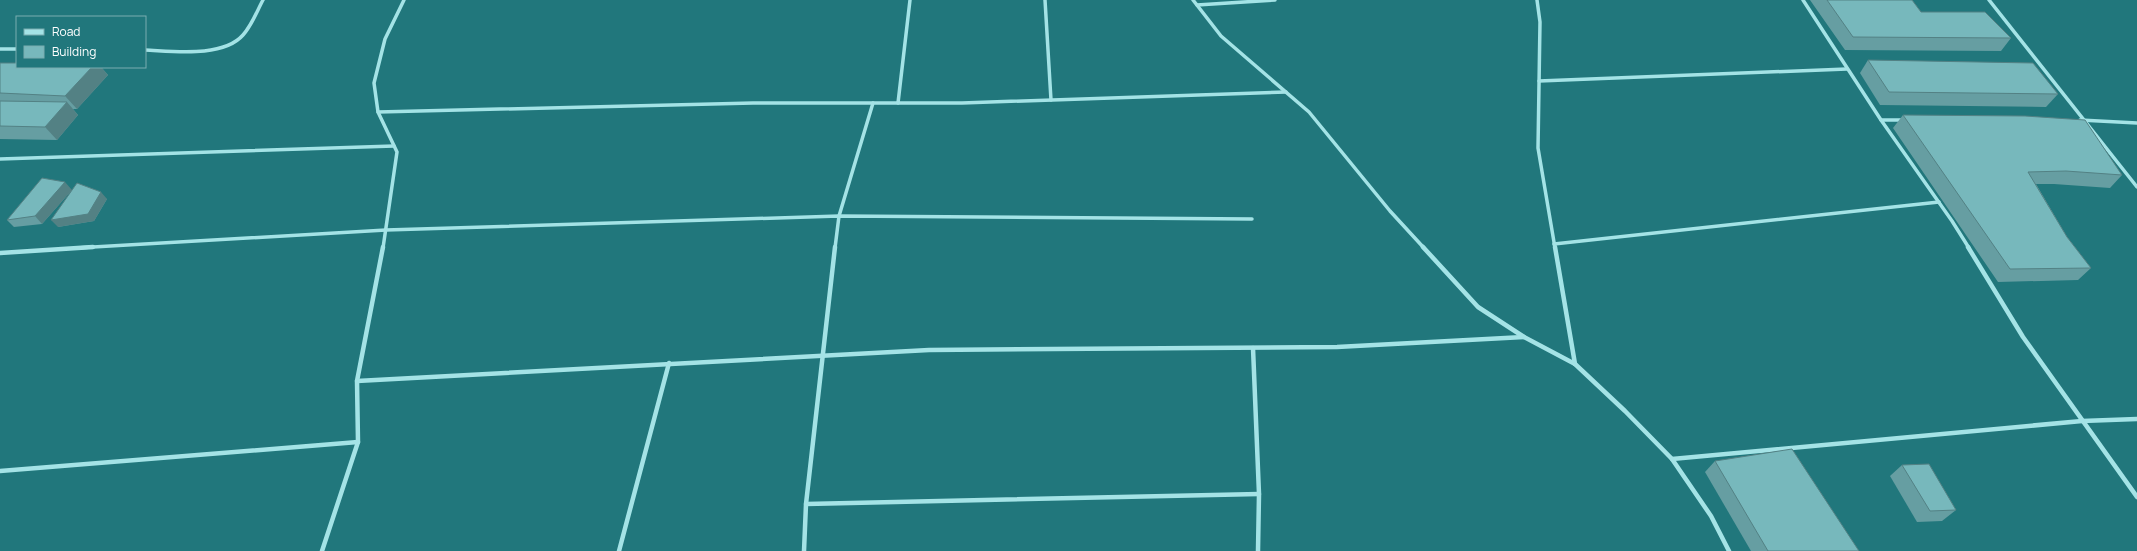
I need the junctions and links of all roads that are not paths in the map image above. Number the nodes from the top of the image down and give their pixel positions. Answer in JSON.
{"nodes":[{"id":1,"x":263,"y":0,"type":"edge"},
{"id":2,"x":404,"y":0,"type":"edge"},
{"id":3,"x":910,"y":0,"type":"edge"},
{"id":4,"x":1044,"y":0,"type":"edge"},
{"id":5,"x":1193,"y":0,"type":"edge"},
{"id":6,"x":1275,"y":0,"type":"edge"},
{"id":7,"x":1537,"y":0,"type":"edge"},
{"id":8,"x":1803,"y":0,"type":"edge"},
{"id":9,"x":1989,"y":0,"type":"edge"},
{"id":10,"x":1197,"y":5,"type":"junction"},
{"id":11,"x":0,"y":49,"type":"edge"},
{"id":12,"x":16,"y":49,"type":"edge"},
{"id":13,"x":146,"y":50,"type":"edge"},
{"id":14,"x":1847,"y":69,"type":"junction"},
{"id":15,"x":1539,"y":81,"type":"junction"},
{"id":16,"x":1286,"y":92,"type":"junction"},
{"id":17,"x":1051,"y":100,"type":"junction"},
{"id":18,"x":873,"y":103,"type":"junction"},
{"id":19,"x":898,"y":103,"type":"junction"},
{"id":20,"x":378,"y":112,"type":"junction"},
{"id":21,"x":1881,"y":120,"type":"junction"},
{"id":22,"x":1905,"y":120,"type":"edge"},
{"id":23,"x":2077,"y":120,"type":"edge"},
{"id":24,"x":2085,"y":120,"type":"junction"},
{"id":25,"x":2137,"y":123,"type":"edge"},
{"id":26,"x":394,"y":146,"type":"junction"},
{"id":27,"x":0,"y":159,"type":"edge"},
{"id":28,"x":2137,"y":187,"type":"edge"},
{"id":29,"x":1939,"y":202,"type":"junction"},
{"id":30,"x":839,"y":216,"type":"junction"},
{"id":31,"x":1252,"y":219,"type":"dead end"},
{"id":32,"x":386,"y":230,"type":"junction"},
{"id":33,"x":1554,"y":244,"type":"junction"},
{"id":34,"x":0,"y":253,"type":"edge"},
{"id":35,"x":1524,"y":337,"type":"junction"},
{"id":36,"x":1253,"y":348,"type":"junction"},
{"id":37,"x":824,"y":356,"type":"junction"},
{"id":38,"x":669,"y":363,"type":"junction"},
{"id":39,"x":1575,"y":364,"type":"junction"},
{"id":40,"x":357,"y":381,"type":"junction"},
{"id":41,"x":2137,"y":419,"type":"edge"},
{"id":42,"x":2082,"y":421,"type":"junction"},
{"id":43,"x":358,"y":442,"type":"junction"},
{"id":44,"x":1672,"y":459,"type":"junction"},
{"id":45,"x":0,"y":470,"type":"edge"},
{"id":46,"x":1259,"y":494,"type":"junction"},
{"id":47,"x":2137,"y":497,"type":"edge"},
{"id":48,"x":806,"y":504,"type":"junction"},
{"id":49,"x":322,"y":551,"type":"edge"},
{"id":50,"x":619,"y":551,"type":"edge"},
{"id":51,"x":804,"y":551,"type":"edge"},
{"id":52,"x":1258,"y":551,"type":"edge"},
{"id":53,"x":1728,"y":551,"type":"edge"}],
"edges":[{"from":1,"to":13,"type":"street"},
{"from":2,"to":20,"type":"street"},
{"from":3,"to":19,"type":"street"},
{"from":4,"to":17,"type":"street"},
{"from":5,"to":10,"type":"street"},
{"from":6,"to":10,"type":"street"},
{"from":7,"to":15,"type":"street"},
{"from":8,"to":14,"type":"street"},
{"from":9,"to":24,"type":"street"},
{"from":10,"to":16,"type":"street"},
{"from":11,"to":12,"type":"street"},
{"from":14,"to":15,"type":"street"},
{"from":14,"to":21,"type":"street"},
{"from":15,"to":33,"type":"street"},
{"from":16,"to":17,"type":"street"},
{"from":16,"to":35,"type":"street"},
{"from":17,"to":19,"type":"street"},
{"from":18,"to":19,"type":"street"},
{"from":18,"to":20,"type":"street"},
{"from":18,"to":30,"type":"street"},
{"from":20,"to":26,"type":"street"},
{"from":21,"to":22,"type":"street"},
{"from":21,"to":29,"type":"street"},
{"from":23,"to":24,"type":"street"},
{"from":24,"to":25,"type":"street"},
{"from":24,"to":28,"type":"street"},
{"from":26,"to":27,"type":"street"},
{"from":26,"to":32,"type":"street"},
{"from":29,"to":33,"type":"street"},
{"from":29,"to":42,"type":"street"},
{"from":30,"to":31,"type":"street"},
{"from":30,"to":32,"type":"street"},
{"from":30,"to":37,"type":"street"},
{"from":32,"to":34,"type":"street"},
{"from":32,"to":40,"type":"street"},
{"from":33,"to":39,"type":"street"},
{"from":35,"to":36,"type":"street"},
{"from":35,"to":39,"type":"street"},
{"from":36,"to":37,"type":"street"},
{"from":36,"to":46,"type":"street"},
{"from":37,"to":38,"type":"street"},
{"from":37,"to":48,"type":"street"},
{"from":38,"to":40,"type":"street"},
{"from":38,"to":50,"type":"street"},
{"from":39,"to":44,"type":"street"},
{"from":40,"to":43,"type":"street"},
{"from":41,"to":42,"type":"street"},
{"from":42,"to":44,"type":"street"},
{"from":42,"to":47,"type":"street"},
{"from":43,"to":45,"type":"street"},
{"from":43,"to":49,"type":"street"},
{"from":44,"to":53,"type":"street"},
{"from":46,"to":48,"type":"street"},
{"from":46,"to":52,"type":"street"},
{"from":48,"to":51,"type":"street"}]}
